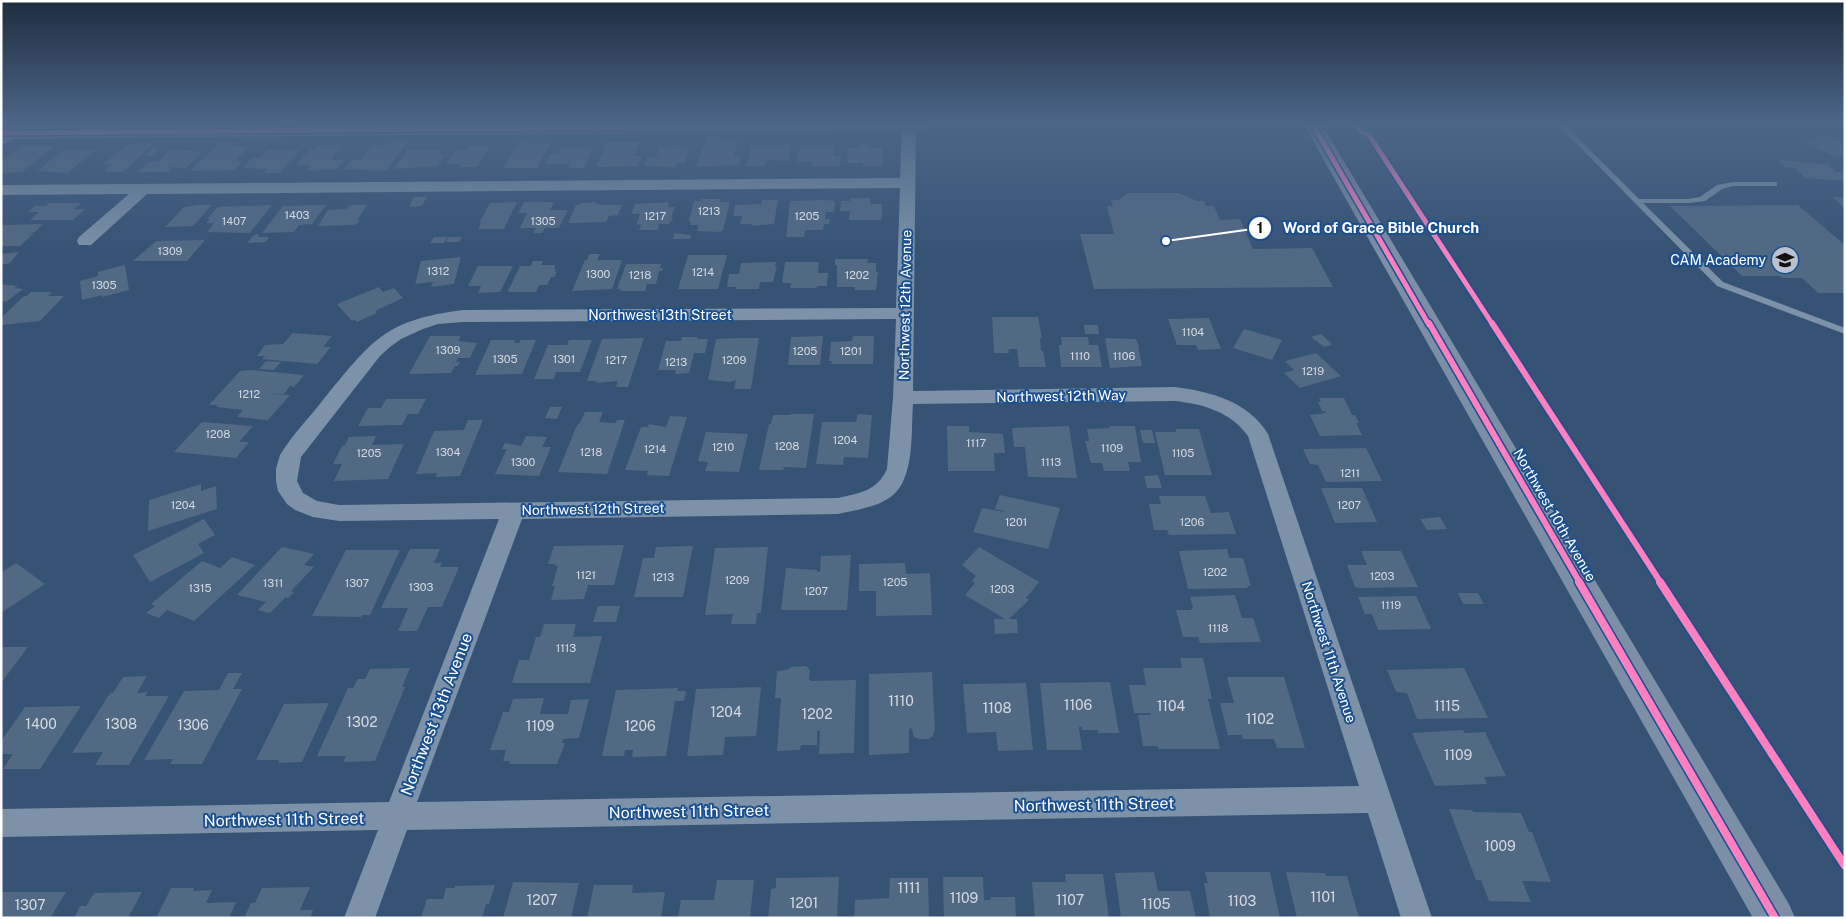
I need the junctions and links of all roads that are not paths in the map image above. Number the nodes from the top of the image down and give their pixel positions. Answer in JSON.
{"nodes":[{"id":1,"x":908,"y":168,"type":"edge"},
{"id":2,"x":1338,"y":168,"type":"edge"},
{"id":3,"x":1603,"y":168,"type":"edge"},
{"id":4,"x":908,"y":183,"type":"junction"},
{"id":5,"x":1774,"y":184,"type":"dead end"},
{"id":6,"x":143,"y":189,"type":"junction"},
{"id":7,"x":1,"y":190,"type":"edge"},
{"id":8,"x":1636,"y":201,"type":"junction"},
{"id":9,"x":85,"y":241,"type":"dead end"},
{"id":10,"x":905,"y":313,"type":"junction"},
{"id":11,"x":1845,"y":331,"type":"edge"},
{"id":12,"x":903,"y":398,"type":"junction"},
{"id":13,"x":1218,"y":404,"type":"joint"},
{"id":14,"x":892,"y":484,"type":"joint"},
{"id":15,"x":294,"y":498,"type":"joint"},
{"id":16,"x":514,"y":510,"type":"junction"},
{"id":17,"x":1377,"y":800,"type":"junction"},
{"id":18,"x":397,"y":817,"type":"junction"},
{"id":19,"x":1,"y":823,"type":"edge"},
{"id":20,"x":359,"y":918,"type":"edge"},
{"id":21,"x":1417,"y":918,"type":"edge"},
{"id":22,"x":1776,"y":918,"type":"edge"}],
"edges":[{"from":1,"to":4,"type":"street","name":"Northwest 12th Avenue"},
{"from":2,"to":22,"type":"main road","name":"Northwest 10th Avenue"},
{"from":3,"to":8,"type":"lane"},
{"from":4,"to":6,"type":"street"},
{"from":4,"to":10,"type":"street","name":"Northwest 12th Avenue"},
{"from":5,"to":8,"type":"lane"},
{"from":6,"to":7,"type":"street"},
{"from":6,"to":9,"type":"street"},
{"from":8,"to":11,"type":"lane"},
{"from":10,"to":12,"type":"street","name":"Northwest 12th Avenue"},
{"from":10,"to":15,"type":"street","name":"Northwest 13th Street"},
{"from":12,"to":13,"type":"street","name":"Northwest 12th Way"},
{"from":12,"to":14,"type":"street","name":"Northwest 12th Avenue"},
{"from":13,"to":17,"type":"street","name":"Northwest 11th Avenue"},
{"from":14,"to":16,"type":"street","name":"Northwest 12th Street"},
{"from":15,"to":16,"type":"street","name":"Northwest 12th Street"},
{"from":16,"to":18,"type":"street","name":"Northwest 13th Avenue"},
{"from":17,"to":18,"type":"street","name":"Northwest 11th Street"},
{"from":17,"to":21,"type":"street","name":"Northwest 11th Avenue"},
{"from":18,"to":19,"type":"street","name":"Northwest 11th Street"},
{"from":18,"to":20,"type":"street","name":"Northwest 13th Avenue"}]}
